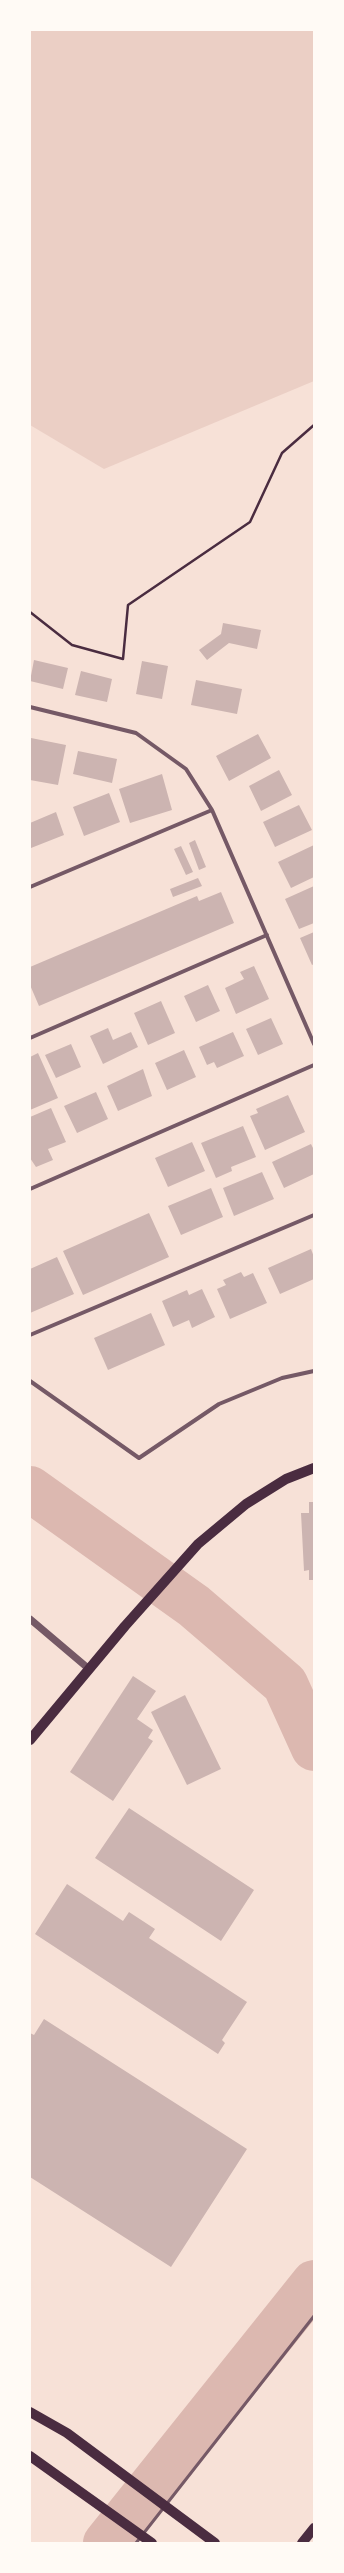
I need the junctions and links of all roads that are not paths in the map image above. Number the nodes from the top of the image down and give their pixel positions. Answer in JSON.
{"nodes":[{"id":1,"x":30,"y":707,"type":"edge"},
{"id":2,"x":212,"y":810,"type":"junction"},
{"id":3,"x":30,"y":887,"type":"edge"},
{"id":4,"x":267,"y":935,"type":"junction"},
{"id":5,"x":30,"y":1038,"type":"edge"},
{"id":6,"x":314,"y":1044,"type":"edge"},
{"id":7,"x":314,"y":1065,"type":"edge"},
{"id":8,"x":30,"y":1189,"type":"edge"},
{"id":9,"x":314,"y":1215,"type":"edge"},
{"id":10,"x":30,"y":1335,"type":"edge"},
{"id":11,"x":314,"y":1370,"type":"edge"},
{"id":12,"x":30,"y":1381,"type":"edge"},
{"id":13,"x":314,"y":1468,"type":"edge"},
{"id":14,"x":30,"y":1619,"type":"edge"},
{"id":15,"x":89,"y":1669,"type":"junction"},
{"id":16,"x":30,"y":1740,"type":"edge"},
{"id":17,"x":314,"y":2316,"type":"edge"},
{"id":18,"x":30,"y":2412,"type":"edge"},
{"id":19,"x":30,"y":2456,"type":"edge"},
{"id":20,"x":314,"y":2528,"type":"edge"},
{"id":21,"x":136,"y":2543,"type":"edge"},
{"id":22,"x":152,"y":2543,"type":"edge"},
{"id":23,"x":215,"y":2543,"type":"edge"},
{"id":24,"x":302,"y":2543,"type":"edge"}],
"edges":[{"from":1,"to":2,"type":"street"},
{"from":2,"to":3,"type":"street"},
{"from":2,"to":4,"type":"street"},
{"from":4,"to":5,"type":"street"},
{"from":4,"to":6,"type":"street"},
{"from":7,"to":8,"type":"street"},
{"from":9,"to":10,"type":"street"},
{"from":11,"to":12,"type":"street"},
{"from":13,"to":15,"type":"main road"},
{"from":14,"to":15,"type":"street"},
{"from":15,"to":16,"type":"main road"},
{"from":17,"to":21,"type":"lane"},
{"from":18,"to":23,"type":"main road"},
{"from":19,"to":22,"type":"main road"},
{"from":20,"to":24,"type":"main road"}]}
